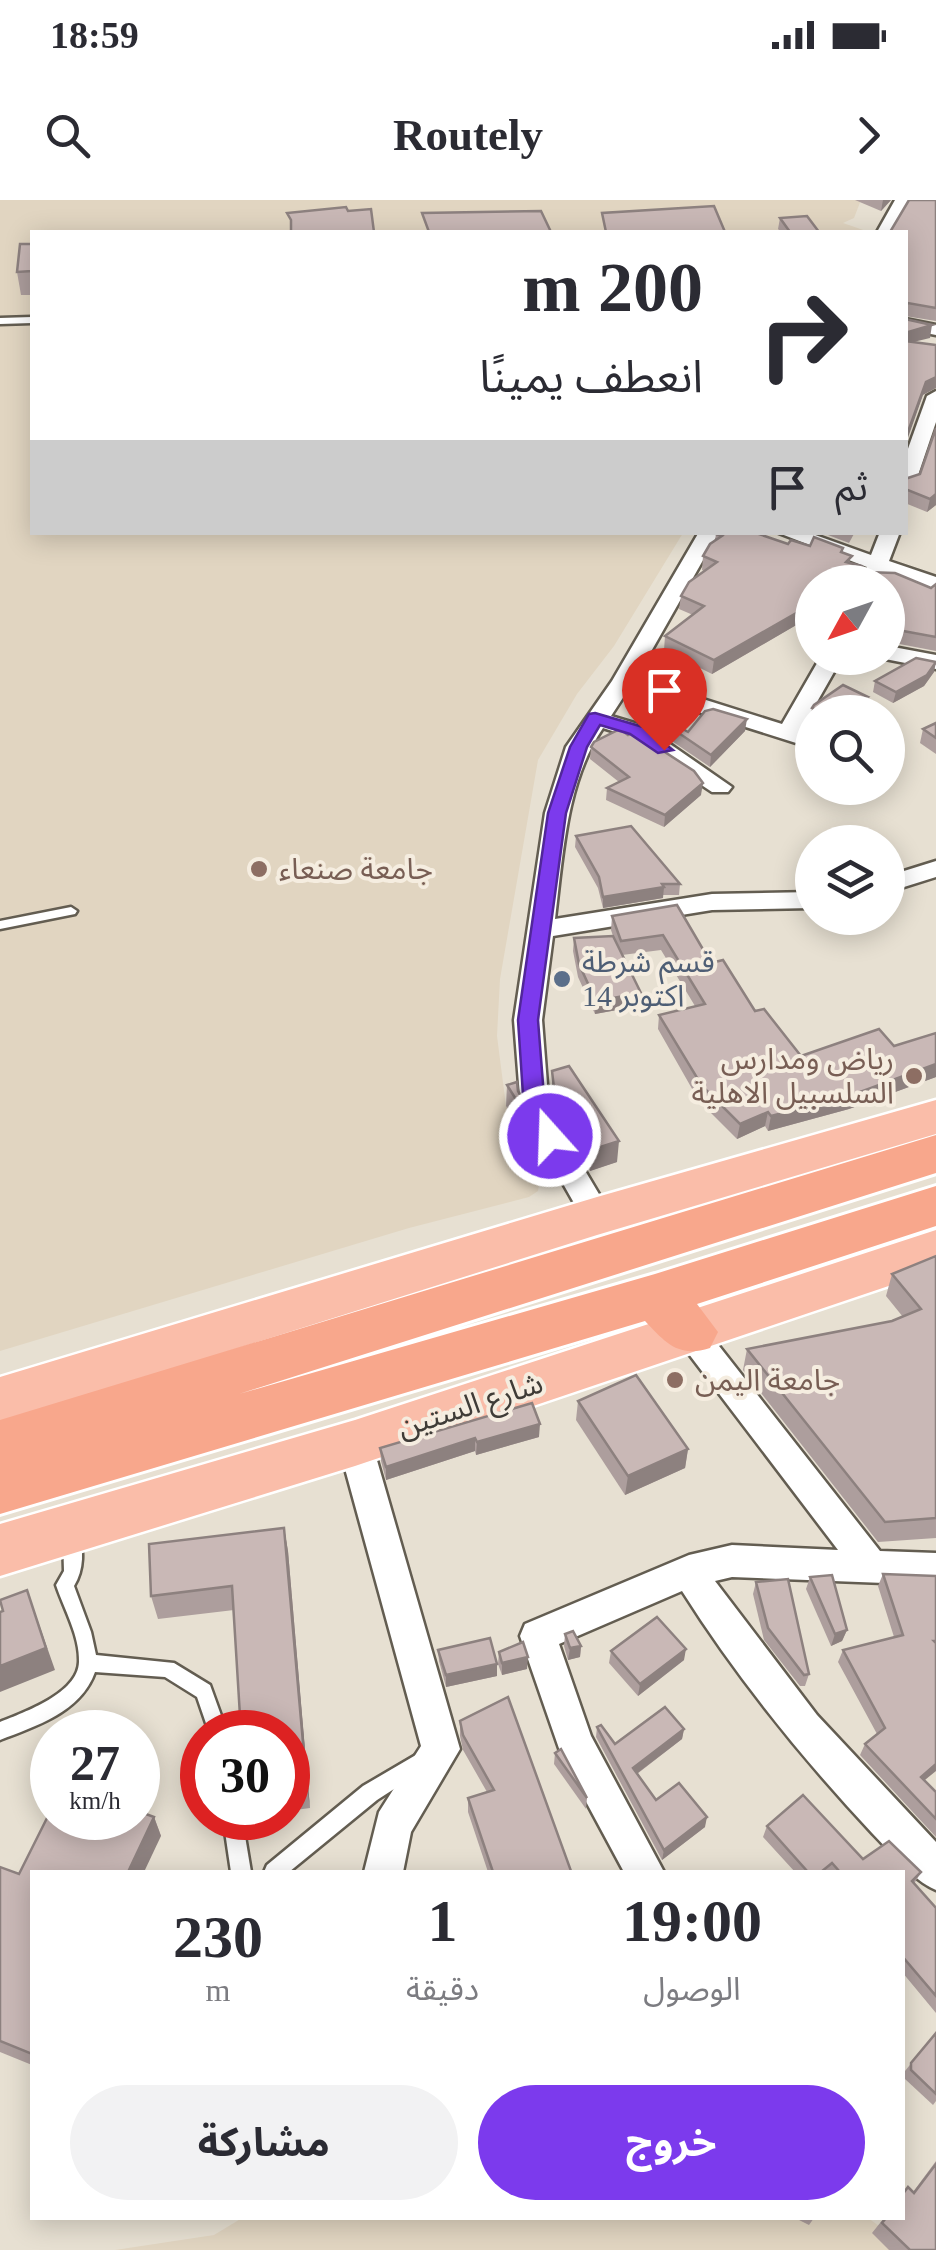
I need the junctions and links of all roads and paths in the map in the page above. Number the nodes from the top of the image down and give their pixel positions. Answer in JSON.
{"nodes":[{"id":1,"x":903,"y":200,"type":"edge"},
{"id":2,"x":885,"y":230,"type":"edge"},
{"id":3,"x":30,"y":320,"type":"edge"},
{"id":4,"x":0,"y":322,"type":"edge"},
{"id":5,"x":908,"y":325,"type":"edge"},
{"id":6,"x":936,"y":330,"type":"edge"},
{"id":7,"x":936,"y":396,"type":"edge"},
{"id":8,"x":914,"y":455,"type":"junction"},
{"id":9,"x":936,"y":462,"type":"edge"},
{"id":10,"x":908,"y":474,"type":"edge"},
{"id":11,"x":707,"y":535,"type":"edge"},
{"id":12,"x":792,"y":535,"type":"edge"},
{"id":13,"x":889,"y":535,"type":"edge"},
{"id":14,"x":857,"y":565,"type":"edge"},
{"id":15,"x":879,"y":565,"type":"edge"},
{"id":16,"x":905,"y":579,"type":"edge"},
{"id":17,"x":936,"y":584,"type":"edge"},
{"id":18,"x":905,"y":656,"type":"edge"},
{"id":19,"x":936,"y":662,"type":"edge"},
{"id":20,"x":822,"y":675,"type":"edge"},
{"id":21,"x":623,"y":681,"type":"junction"},
{"id":22,"x":595,"y":718,"type":"junction"},
{"id":23,"x":790,"y":732,"type":"junction"},
{"id":24,"x":795,"y":734,"type":"edge"},
{"id":25,"x":720,"y":787,"type":"dead end"},
{"id":26,"x":936,"y":869,"type":"edge"},
{"id":27,"x":905,"y":879,"type":"edge"},
{"id":28,"x":795,"y":900,"type":"edge"},
{"id":29,"x":72,"y":911,"type":"dead end"},
{"id":30,"x":0,"y":925,"type":"edge"},
{"id":31,"x":542,"y":929,"type":"junction"},
{"id":32,"x":936,"y":1117,"type":"edge"},
{"id":33,"x":936,"y":1154,"type":"edge"},
{"id":34,"x":936,"y":1206,"type":"edge"},
{"id":35,"x":597,"y":1216,"type":"junction"},
{"id":36,"x":657,"y":1221,"type":"junction"},
{"id":37,"x":936,"y":1250,"type":"edge"},
{"id":38,"x":672,"y":1314,"type":"junction"},
{"id":39,"x":0,"y":1400,"type":"edge"},
{"id":40,"x":354,"y":1443,"type":"junction"},
{"id":41,"x":0,"y":1444,"type":"edge"},
{"id":42,"x":0,"y":1488,"type":"edge"},
{"id":43,"x":71,"y":1528,"type":"junction"},
{"id":44,"x":0,"y":1550,"type":"edge"},
{"id":45,"x":872,"y":1566,"type":"junction"},
{"id":46,"x":689,"y":1570,"type":"junction"},
{"id":47,"x":936,"y":1570,"type":"edge"},
{"id":48,"x":89,"y":1663,"type":"junction"},
{"id":49,"x":210,"y":1710,"type":"edge"},
{"id":50,"x":0,"y":1730,"type":"edge"},
{"id":51,"x":441,"y":1748,"type":"junction"},
{"id":52,"x":236,"y":1840,"type":"edge"},
{"id":53,"x":241,"y":1870,"type":"edge"},
{"id":54,"x":276,"y":1870,"type":"edge"},
{"id":55,"x":384,"y":1870,"type":"edge"},
{"id":56,"x":644,"y":1870,"type":"edge"},
{"id":57,"x":936,"y":1870,"type":"edge"}],
"edges":[{"from":1,"to":2,"type":"street"},
{"from":3,"to":4,"type":"lane"},
{"from":5,"to":6,"type":"street"},
{"from":7,"to":8,"type":"street"},
{"from":8,"to":9,"type":"street"},
{"from":8,"to":10,"type":"street"},
{"from":11,"to":21,"type":"street"},
{"from":12,"to":14,"type":"street"},
{"from":13,"to":15,"type":"street"},
{"from":16,"to":17,"type":"street"},
{"from":18,"to":19,"type":"street"},
{"from":20,"to":23,"type":"street"},
{"from":21,"to":22,"type":"street"},
{"from":21,"to":23,"type":"street"},
{"from":22,"to":25,"type":"street"},
{"from":22,"to":31,"type":"street"},
{"from":23,"to":24,"type":"street"},
{"from":26,"to":27,"type":"street"},
{"from":28,"to":31,"type":"street"},
{"from":29,"to":30,"type":"lane"},
{"from":31,"to":35,"type":"street"},
{"from":32,"to":36,"type":"main road"},
{"from":33,"to":36,"type":"highway"},
{"from":34,"to":38,"type":"highway","name":"شارع الستين"},
{"from":35,"to":36,"type":"main road"},
{"from":35,"to":39,"type":"main road"},
{"from":36,"to":41,"type":"highway"},
{"from":37,"to":38,"type":"main road","name":"شارع الستين"},
{"from":38,"to":40,"type":"main road","name":"شارع الستين"},
{"from":38,"to":42,"type":"highway","name":"شارع الستين"},
{"from":38,"to":45,"type":"street"},
{"from":40,"to":43,"type":"main road","name":"شارع الستين"},
{"from":40,"to":51,"type":"street"},
{"from":43,"to":44,"type":"main road","name":"شارع الستين"},
{"from":43,"to":48,"type":"lane"},
{"from":45,"to":46,"type":"street"},
{"from":45,"to":47,"type":"street"},
{"from":46,"to":56,"type":"street"},
{"from":46,"to":57,"type":"street"},
{"from":48,"to":49,"type":"lane"},
{"from":48,"to":50,"type":"lane"},
{"from":51,"to":54,"type":"lane"},
{"from":51,"to":55,"type":"street"},
{"from":52,"to":53,"type":"lane"}]}
